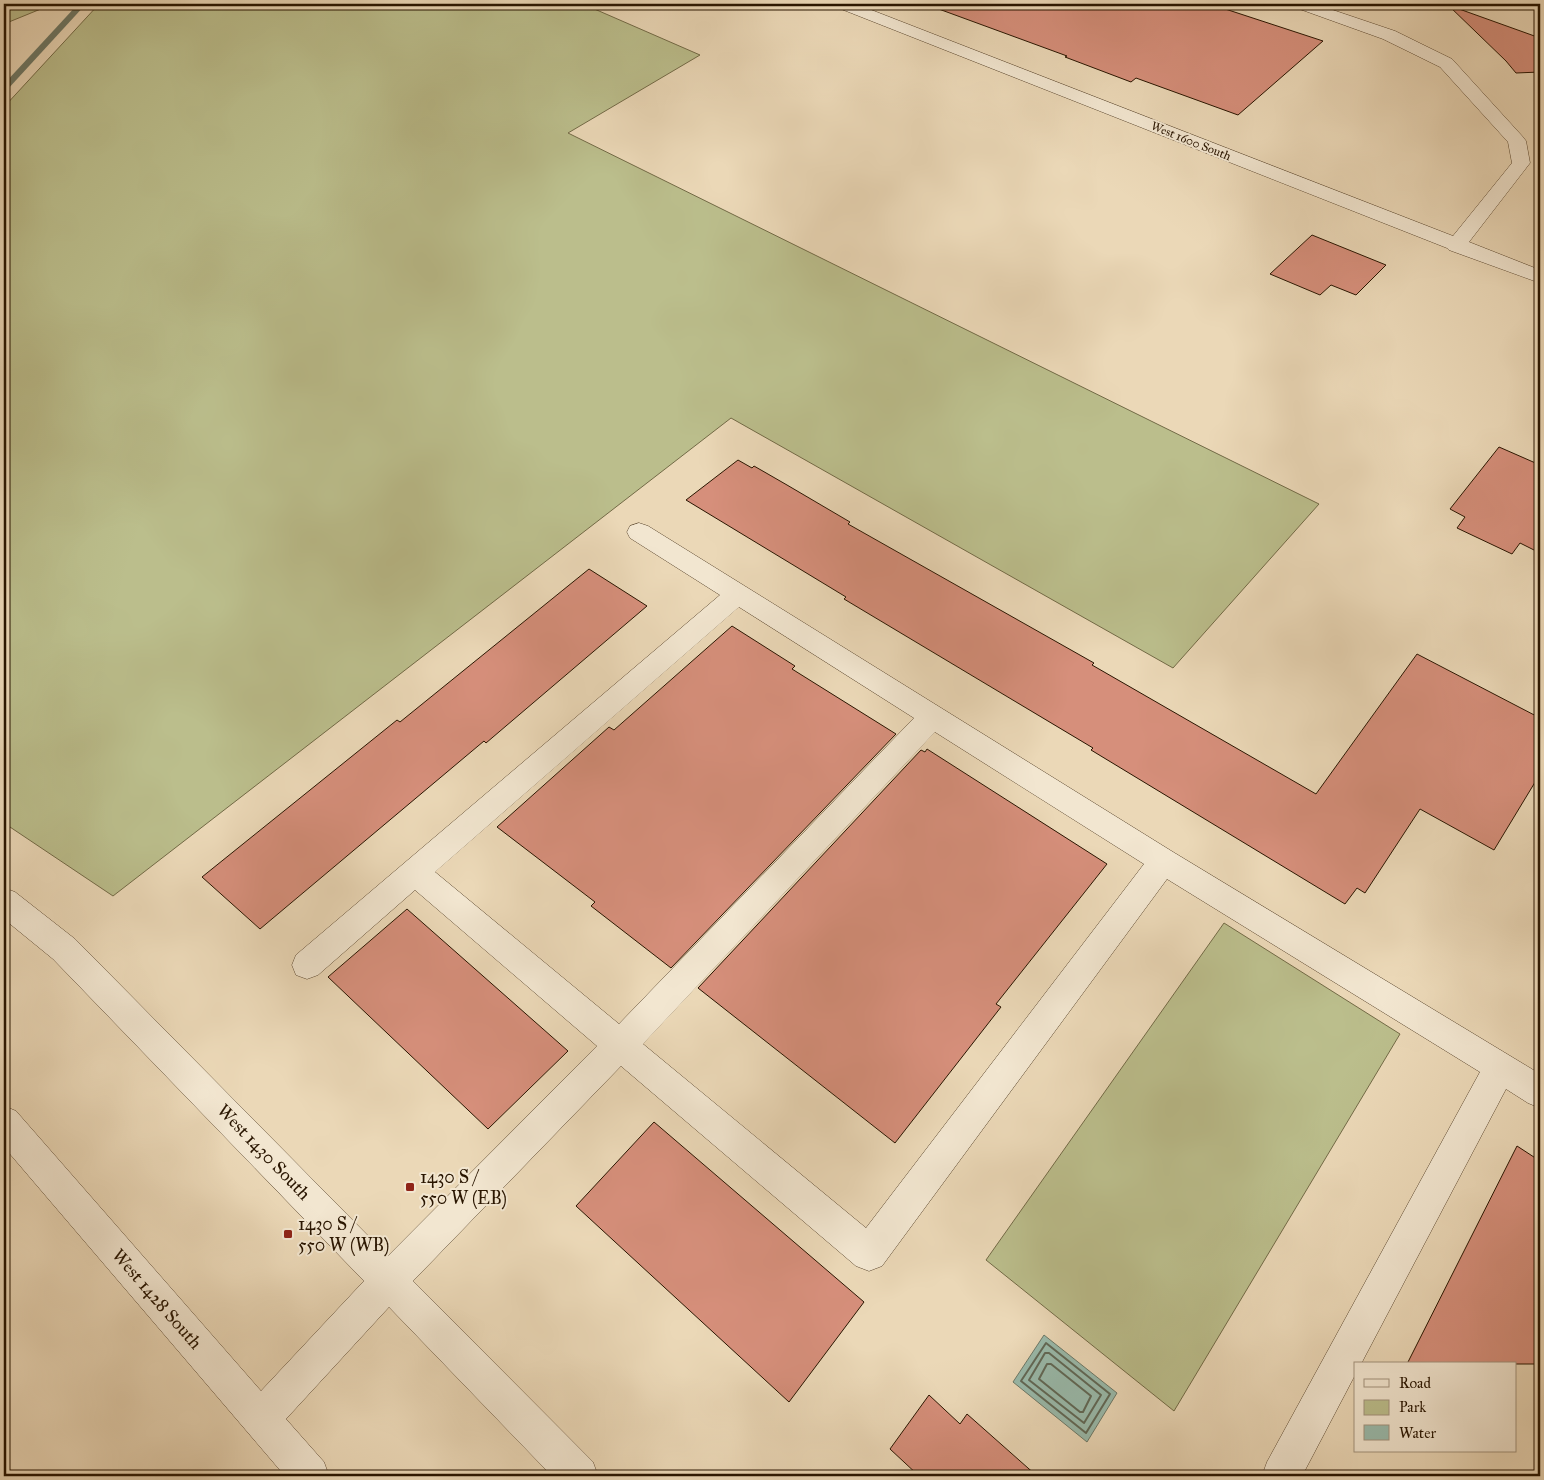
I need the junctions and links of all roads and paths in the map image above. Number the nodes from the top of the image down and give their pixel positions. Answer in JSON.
{"nodes":[{"id":1,"x":842,"y":4,"type":"edge"},
{"id":2,"x":1300,"y":4,"type":"edge"},
{"id":3,"x":1456,"y":246,"type":"junction"},
{"id":4,"x":1540,"y":277,"type":"edge"},
{"id":5,"x":639,"y":532,"type":"dead end"},
{"id":6,"x":737,"y":594,"type":"junction"},
{"id":7,"x":932,"y":716,"type":"junction"},
{"id":8,"x":1164,"y":861,"type":"junction"},
{"id":9,"x":414,"y":872,"type":"junction"},
{"id":10,"x":4,"y":901,"type":"edge"},
{"id":11,"x":307,"y":965,"type":"dead end"},
{"id":12,"x":620,"y":1045,"type":"junction"},
{"id":13,"x":1500,"y":1067,"type":"junction"},
{"id":14,"x":1540,"y":1092,"type":"edge"},
{"id":15,"x":4,"y":1122,"type":"edge"},
{"id":16,"x":389,"y":1280,"type":"junction"},
{"id":17,"x":261,"y":1419,"type":"junction"},
{"id":18,"x":310,"y":1476,"type":"edge"},
{"id":19,"x":579,"y":1476,"type":"edge"},
{"id":20,"x":1281,"y":1476,"type":"edge"}],
"edges":[{"from":1,"to":3,"type":"street","name":"West 1600 South"},
{"from":2,"to":3,"type":"street"},
{"from":3,"to":4,"type":"street","name":"West 1600 South"},
{"from":5,"to":6,"type":"street"},
{"from":6,"to":7,"type":"street"},
{"from":6,"to":9,"type":"street"},
{"from":7,"to":8,"type":"street"},
{"from":7,"to":12,"type":"street"},
{"from":8,"to":12,"type":"street"},
{"from":8,"to":13,"type":"street"},
{"from":9,"to":11,"type":"street"},
{"from":9,"to":12,"type":"street"},
{"from":10,"to":16,"type":"street","name":"West 1430 South"},
{"from":12,"to":16,"type":"street"},
{"from":13,"to":14,"type":"street"},
{"from":13,"to":20,"type":"street"},
{"from":15,"to":17,"type":"street","name":"West 1428 South"},
{"from":16,"to":17,"type":"street"},
{"from":16,"to":19,"type":"street","name":"West 1430 South"},
{"from":17,"to":18,"type":"street","name":"West 1428 South"}]}
